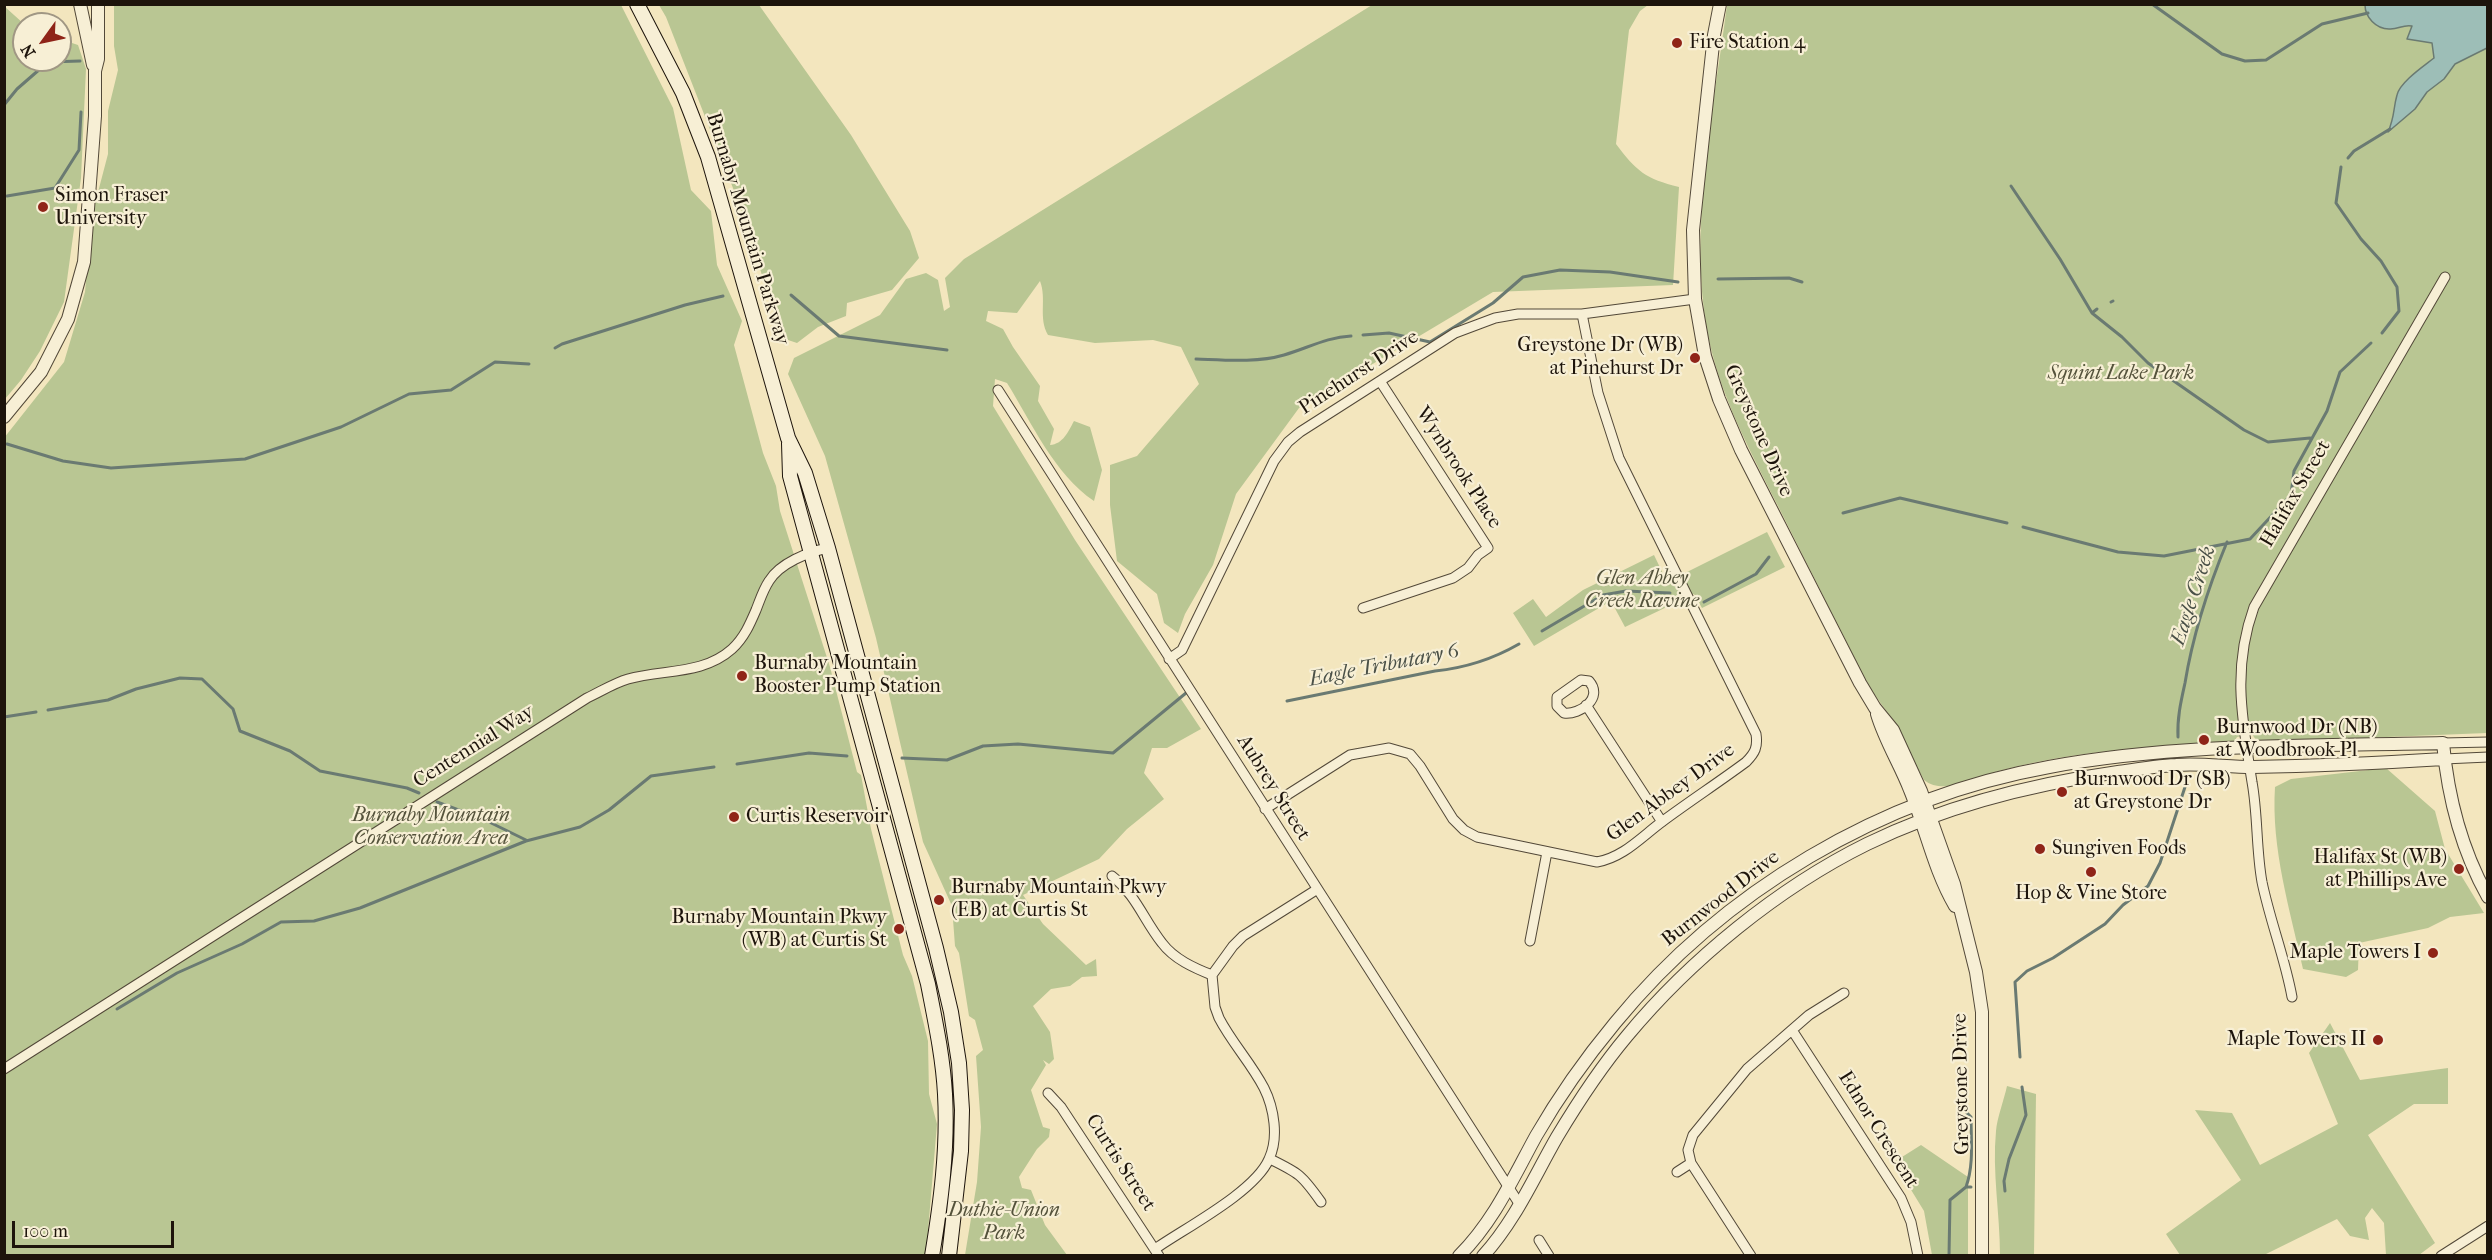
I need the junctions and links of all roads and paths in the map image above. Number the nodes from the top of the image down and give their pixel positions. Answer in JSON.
{"nodes":[{"id":1,"x":80,"y":4,"type":"edge"},
{"id":2,"x":98,"y":4,"type":"edge"},
{"id":3,"x":637,"y":4,"type":"edge"},
{"id":4,"x":1720,"y":4,"type":"edge"},
{"id":5,"x":95,"y":71,"type":"junction"},
{"id":6,"x":2445,"y":277,"type":"dead end"},
{"id":7,"x":1695,"y":299,"type":"junction"},
{"id":8,"x":1582,"y":314,"type":"junction"},
{"id":9,"x":1380,"y":381,"type":"junction"},
{"id":10,"x":998,"y":390,"type":"dead end"},
{"id":11,"x":4,"y":417,"type":"edge"},
{"id":12,"x":788,"y":438,"type":"junction"},
{"id":13,"x":828,"y":548,"type":"junction"},
{"id":14,"x":811,"y":553,"type":"junction"},
{"id":15,"x":1363,"y":608,"type":"dead end"},
{"id":16,"x":1169,"y":659,"type":"junction"},
{"id":17,"x":1586,"y":705,"type":"dead end"},
{"id":18,"x":2487,"y":742,"type":"edge"},
{"id":19,"x":2443,"y":743,"type":"junction"},
{"id":20,"x":2246,"y":748,"type":"junction"},
{"id":21,"x":2487,"y":757,"type":"edge"},
{"id":22,"x":2445,"y":759,"type":"junction"},
{"id":23,"x":2248,"y":767,"type":"junction"},
{"id":24,"x":1920,"y":803,"type":"junction"},
{"id":25,"x":1264,"y":809,"type":"junction"},
{"id":26,"x":1926,"y":819,"type":"junction"},
{"id":27,"x":1662,"y":822,"type":"junction"},
{"id":28,"x":1547,"y":852,"type":"junction"},
{"id":29,"x":1112,"y":876,"type":"dead end"},
{"id":30,"x":1316,"y":890,"type":"junction"},
{"id":31,"x":2487,"y":897,"type":"edge"},
{"id":32,"x":1530,"y":941,"type":"dead end"},
{"id":33,"x":1212,"y":975,"type":"junction"},
{"id":34,"x":1844,"y":993,"type":"dead end"},
{"id":35,"x":2292,"y":997,"type":"dead end"},
{"id":36,"x":1792,"y":1030,"type":"junction"},
{"id":37,"x":4,"y":1069,"type":"edge"},
{"id":38,"x":1048,"y":1093,"type":"dead end"},
{"id":39,"x":1270,"y":1159,"type":"junction"},
{"id":40,"x":1691,"y":1163,"type":"junction"},
{"id":41,"x":1677,"y":1172,"type":"dead end"},
{"id":42,"x":1508,"y":1188,"type":"junction"},
{"id":43,"x":1321,"y":1202,"type":"dead end"},
{"id":44,"x":1520,"y":1205,"type":"junction"},
{"id":45,"x":2487,"y":1226,"type":"edge"},
{"id":46,"x":1539,"y":1240,"type":"dead end"},
{"id":47,"x":1157,"y":1252,"type":"edge"},
{"id":48,"x":932,"y":1256,"type":"edge"},
{"id":49,"x":949,"y":1256,"type":"edge"},
{"id":50,"x":1458,"y":1256,"type":"edge"},
{"id":51,"x":1483,"y":1256,"type":"edge"},
{"id":52,"x":1550,"y":1256,"type":"edge"},
{"id":53,"x":1751,"y":1256,"type":"edge"},
{"id":54,"x":1918,"y":1256,"type":"edge"},
{"id":55,"x":1982,"y":1256,"type":"edge"},
{"id":56,"x":2441,"y":1256,"type":"edge"}],
"edges":[{"from":1,"to":5,"type":"street"},
{"from":2,"to":5,"type":"street"},
{"from":3,"to":12,"type":"main road","name":"Burnaby Mountain Parkway"},
{"from":4,"to":7,"type":"street","name":"Greystone Drive"},
{"from":5,"to":11,"type":"street"},
{"from":6,"to":20,"type":"street","name":"Halifax Street"},
{"from":7,"to":8,"type":"street","name":"Pinehurst Drive"},
{"from":7,"to":24,"type":"street","name":"Greystone Drive"},
{"from":8,"to":9,"type":"street","name":"Pinehurst Drive"},
{"from":8,"to":27,"type":"street","name":"Glen Abbey Drive"},
{"from":9,"to":15,"type":"street","name":"Wynbrook Place"},
{"from":9,"to":16,"type":"street","name":"Pinehurst Drive"},
{"from":10,"to":16,"type":"street","name":"Aubrey Street"},
{"from":12,"to":13,"type":"main road","name":"Burnaby Mountain Parkway"},
{"from":12,"to":14,"type":"main road","name":"Burnaby Mountain Parkway"},
{"from":13,"to":14,"type":"street","name":"Centennial Way"},
{"from":13,"to":49,"type":"main road","name":"Burnaby Mountain Parkway"},
{"from":14,"to":37,"type":"street","name":"Centennial Way"},
{"from":14,"to":48,"type":"main road","name":"Burnaby Mountain Parkway"},
{"from":16,"to":25,"type":"street","name":"Aubrey Street"},
{"from":17,"to":27,"type":"street"},
{"from":18,"to":19,"type":"street"},
{"from":19,"to":20,"type":"street","name":"Burnwood Drive"},
{"from":19,"to":22,"type":"street"},
{"from":20,"to":23,"type":"street","name":"Halifax Street"},
{"from":20,"to":24,"type":"street","name":"Burnwood Drive"},
{"from":21,"to":22,"type":"street"},
{"from":22,"to":23,"type":"street","name":"Burnwood Drive"},
{"from":22,"to":31,"type":"street"},
{"from":23,"to":26,"type":"street","name":"Burnwood Drive"},
{"from":23,"to":35,"type":"street","name":"Halifax Street"},
{"from":24,"to":26,"type":"street","name":"Greystone Drive"},
{"from":24,"to":42,"type":"street","name":"Burnwood Drive"},
{"from":25,"to":28,"type":"street","name":"Glen Abbey Drive"},
{"from":25,"to":30,"type":"street","name":"Aubrey Street"},
{"from":26,"to":44,"type":"street","name":"Burnwood Drive"},
{"from":26,"to":55,"type":"street","name":"Greystone Drive"},
{"from":27,"to":28,"type":"street","name":"Glen Abbey Drive"},
{"from":28,"to":32,"type":"street"},
{"from":29,"to":33,"type":"street"},
{"from":30,"to":33,"type":"street"},
{"from":30,"to":42,"type":"street","name":"Aubrey Street"},
{"from":33,"to":39,"type":"street"},
{"from":34,"to":36,"type":"street"},
{"from":36,"to":40,"type":"street"},
{"from":36,"to":54,"type":"street","name":"Ednor Crescent"},
{"from":38,"to":47,"type":"street","name":"Curtis Street"},
{"from":39,"to":43,"type":"street"},
{"from":39,"to":47,"type":"street"},
{"from":40,"to":41,"type":"street"},
{"from":40,"to":53,"type":"street"},
{"from":42,"to":44,"type":"street","name":"Aubrey Street"},
{"from":42,"to":50,"type":"street","name":"Burnwood Drive"},
{"from":44,"to":51,"type":"street","name":"Burnwood Drive"},
{"from":45,"to":56,"type":"street"},
{"from":46,"to":52,"type":"street"}]}
